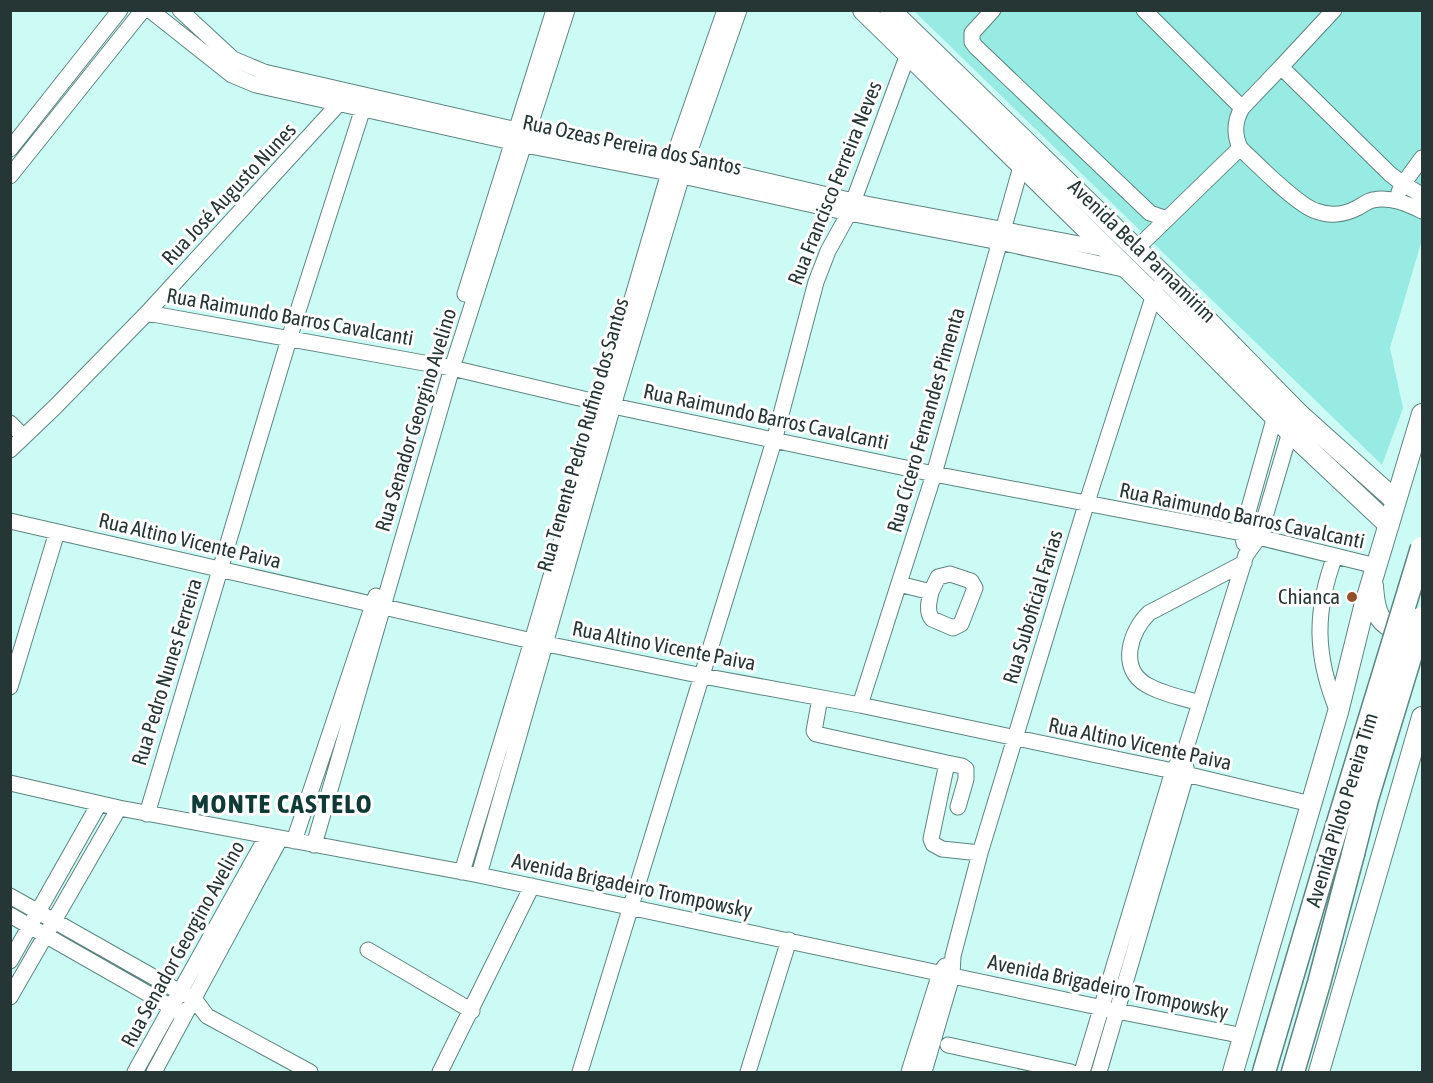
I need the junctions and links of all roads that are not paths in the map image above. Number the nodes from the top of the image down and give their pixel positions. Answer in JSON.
{"nodes":[{"id":1,"x":120,"y":10,"type":"edge"},
{"id":2,"x":143,"y":10,"type":"edge"},
{"id":3,"x":150,"y":10,"type":"edge"},
{"id":4,"x":180,"y":10,"type":"edge"},
{"id":5,"x":554,"y":10,"type":"edge"},
{"id":6,"x":567,"y":10,"type":"edge"},
{"id":7,"x":725,"y":10,"type":"edge"},
{"id":8,"x":739,"y":10,"type":"edge"},
{"id":9,"x":863,"y":10,"type":"edge"},
{"id":10,"x":890,"y":10,"type":"edge"},
{"id":11,"x":993,"y":10,"type":"edge"},
{"id":12,"x":1144,"y":10,"type":"edge"},
{"id":13,"x":1334,"y":10,"type":"edge"},
{"id":14,"x":915,"y":35,"type":"junction"},
{"id":15,"x":217,"y":54,"type":"junction"},
{"id":16,"x":908,"y":55,"type":"junction"},
{"id":17,"x":1281,"y":67,"type":"junction"},
{"id":18,"x":344,"y":98,"type":"junction"},
{"id":19,"x":365,"y":103,"type":"junction"},
{"id":20,"x":1242,"y":108,"type":"junction"},
{"id":21,"x":521,"y":137,"type":"junction"},
{"id":22,"x":1027,"y":145,"type":"junction"},
{"id":23,"x":10,"y":148,"type":"edge"},
{"id":24,"x":1240,"y":148,"type":"junction"},
{"id":25,"x":1422,"y":158,"type":"edge"},
{"id":26,"x":677,"y":167,"type":"junction"},
{"id":27,"x":1021,"y":167,"type":"junction"},
{"id":28,"x":10,"y":176,"type":"edge"},
{"id":29,"x":1403,"y":184,"type":"junction"},
{"id":30,"x":1422,"y":195,"type":"edge"},
{"id":31,"x":1395,"y":200,"type":"junction"},
{"id":32,"x":851,"y":207,"type":"junction"},
{"id":33,"x":1422,"y":211,"type":"edge"},
{"id":34,"x":1167,"y":219,"type":"junction"},
{"id":35,"x":1001,"y":235,"type":"junction"},
{"id":36,"x":1106,"y":249,"type":"junction"},
{"id":37,"x":1136,"y":249,"type":"junction"},
{"id":38,"x":1128,"y":270,"type":"junction"},
{"id":39,"x":1161,"y":273,"type":"junction"},
{"id":40,"x":1154,"y":295,"type":"junction"},
{"id":41,"x":147,"y":313,"type":"junction"},
{"id":42,"x":290,"y":339,"type":"junction"},
{"id":43,"x":447,"y":367,"type":"junction"},
{"id":44,"x":608,"y":405,"type":"junction"},
{"id":45,"x":1280,"y":408,"type":"junction"},
{"id":46,"x":1299,"y":414,"type":"junction"},
{"id":47,"x":1422,"y":414,"type":"edge"},
{"id":48,"x":10,"y":423,"type":"edge"},
{"id":49,"x":1290,"y":432,"type":"junction"},
{"id":50,"x":24,"y":436,"type":"junction"},
{"id":51,"x":1422,"y":436,"type":"edge"},
{"id":52,"x":774,"y":441,"type":"junction"},
{"id":53,"x":10,"y":450,"type":"edge"},
{"id":54,"x":1410,"y":455,"type":"junction"},
{"id":55,"x":933,"y":474,"type":"junction"},
{"id":56,"x":1396,"y":501,"type":"junction"},
{"id":57,"x":1086,"y":505,"type":"junction"},
{"id":58,"x":10,"y":521,"type":"edge"},
{"id":59,"x":1389,"y":525,"type":"junction"},
{"id":60,"x":57,"y":531,"type":"junction"},
{"id":61,"x":1242,"y":533,"type":"junction"},
{"id":62,"x":1259,"y":537,"type":"junction"},
{"id":63,"x":1422,"y":548,"type":"edge"},
{"id":64,"x":1335,"y":556,"type":"junction"},
{"id":65,"x":1245,"y":559,"type":"junction"},
{"id":66,"x":220,"y":569,"type":"junction"},
{"id":67,"x":1374,"y":573,"type":"junction"},
{"id":68,"x":899,"y":584,"type":"junction"},
{"id":69,"x":931,"y":592,"type":"dead end"},
{"id":70,"x":379,"y":605,"type":"junction"},
{"id":71,"x":1420,"y":633,"type":"edge"},
{"id":72,"x":538,"y":642,"type":"junction"},
{"id":73,"x":13,"y":670,"type":"edge"},
{"id":74,"x":703,"y":676,"type":"junction"},
{"id":75,"x":10,"y":687,"type":"edge"},
{"id":76,"x":820,"y":698,"type":"junction"},
{"id":77,"x":1200,"y":703,"type":"junction"},
{"id":78,"x":860,"y":705,"type":"junction"},
{"id":79,"x":1338,"y":712,"type":"junction"},
{"id":80,"x":1422,"y":717,"type":"edge"},
{"id":81,"x":1015,"y":739,"type":"junction"},
{"id":82,"x":947,"y":763,"type":"junction"},
{"id":83,"x":1179,"y":773,"type":"junction"},
{"id":84,"x":10,"y":783,"type":"edge"},
{"id":85,"x":99,"y":804,"type":"junction"},
{"id":86,"x":1311,"y":804,"type":"junction"},
{"id":87,"x":958,"y":807,"type":"dead end"},
{"id":88,"x":119,"y":808,"type":"junction"},
{"id":89,"x":147,"y":813,"type":"junction"},
{"id":90,"x":281,"y":839,"type":"junction"},
{"id":91,"x":314,"y":845,"type":"junction"},
{"id":92,"x":980,"y":853,"type":"junction"},
{"id":93,"x":462,"y":872,"type":"junction"},
{"id":94,"x":478,"y":875,"type":"junction"},
{"id":95,"x":532,"y":886,"type":"junction"},
{"id":96,"x":10,"y":896,"type":"edge"},
{"id":97,"x":630,"y":906,"type":"junction"},
{"id":98,"x":39,"y":912,"type":"junction"},
{"id":99,"x":10,"y":915,"type":"edge"},
{"id":100,"x":54,"y":920,"type":"junction"},
{"id":101,"x":30,"y":926,"type":"junction"},
{"id":102,"x":45,"y":936,"type":"junction"},
{"id":103,"x":789,"y":940,"type":"junction"},
{"id":104,"x":368,"y":950,"type":"dead end"},
{"id":105,"x":10,"y":961,"type":"edge"},
{"id":106,"x":946,"y":975,"type":"junction"},
{"id":107,"x":180,"y":992,"type":"junction"},
{"id":108,"x":10,"y":997,"type":"edge"},
{"id":109,"x":195,"y":1000,"type":"junction"},
{"id":110,"x":171,"y":1007,"type":"junction"},
{"id":111,"x":1110,"y":1010,"type":"junction"},
{"id":112,"x":472,"y":1011,"type":"junction"},
{"id":113,"x":186,"y":1015,"type":"junction"},
{"id":114,"x":207,"y":1016,"type":"junction"},
{"id":115,"x":1244,"y":1036,"type":"junction"},
{"id":116,"x":948,"y":1044,"type":"dead end"},
{"id":117,"x":135,"y":1072,"type":"edge"},
{"id":118,"x":154,"y":1072,"type":"edge"},
{"id":119,"x":310,"y":1072,"type":"edge"},
{"id":120,"x":440,"y":1072,"type":"edge"},
{"id":121,"x":580,"y":1072,"type":"edge"},
{"id":122,"x":748,"y":1072,"type":"edge"},
{"id":123,"x":909,"y":1072,"type":"edge"},
{"id":124,"x":924,"y":1072,"type":"edge"},
{"id":125,"x":1071,"y":1072,"type":"edge"},
{"id":126,"x":1082,"y":1072,"type":"edge"},
{"id":127,"x":1099,"y":1072,"type":"edge"},
{"id":128,"x":1233,"y":1072,"type":"edge"},
{"id":129,"x":1264,"y":1072,"type":"edge"},
{"id":130,"x":1293,"y":1072,"type":"edge"},
{"id":131,"x":1319,"y":1072,"type":"edge"}],
"edges":[{"from":1,"to":23,"type":"street"},
{"from":2,"to":28,"type":"street"},
{"from":3,"to":15,"type":"street","name":"Rua Ozeas Pereira dos Santos"},
{"from":4,"to":15,"type":"street","name":"Rua Ozeas Pereira dos Santos"},
{"from":5,"to":21,"type":"street","name":"Rua Senador Georgino Avelino"},
{"from":6,"to":21,"type":"street","name":"Rua Senador Georgino Avelino"},
{"from":7,"to":26,"type":"street","name":"Rua Tenente Pedro Rufino dos Santos"},
{"from":8,"to":26,"type":"street","name":"Rua Tenente Pedro Rufino dos Santos"},
{"from":9,"to":16,"type":"main road","name":"Avenida Bela Parnamirim"},
{"from":10,"to":14,"type":"main road","name":"Avenida Bela Parnamirim"},
{"from":11,"to":34,"type":"street"},
{"from":12,"to":20,"type":"street"},
{"from":13,"to":17,"type":"street"},
{"from":14,"to":16,"type":"street","name":"Rua Francisco Ferreira Neves"},
{"from":14,"to":22,"type":"main road","name":"Avenida Bela Parnamirim"},
{"from":15,"to":18,"type":"street","name":"Rua Ozeas Pereira dos Santos"},
{"from":16,"to":27,"type":"main road","name":"Avenida Bela Parnamirim"},
{"from":16,"to":32,"type":"street","name":"Rua Francisco Ferreira Neves"},
{"from":17,"to":20,"type":"street"},
{"from":17,"to":29,"type":"street"},
{"from":18,"to":19,"type":"street","name":"Rua Ozeas Pereira dos Santos"},
{"from":18,"to":41,"type":"street","name":"Rua José Augusto Nunes"},
{"from":19,"to":21,"type":"street","name":"Rua Ozeas Pereira dos Santos"},
{"from":19,"to":42,"type":"street","name":"Rua Pedro Nunes Ferreira"},
{"from":20,"to":24,"type":"street"},
{"from":21,"to":26,"type":"street","name":"Rua Ozeas Pereira dos Santos"},
{"from":21,"to":43,"type":"street","name":"Rua Senador Georgino Avelino"},
{"from":22,"to":27,"type":"street","name":"Rua Cícero Fernandes Pimenta"},
{"from":22,"to":37,"type":"main road","name":"Avenida Bela Parnamirim"},
{"from":24,"to":31,"type":"street"},
{"from":24,"to":34,"type":"street"},
{"from":25,"to":29,"type":"street"},
{"from":26,"to":32,"type":"street","name":"Rua Ozeas Pereira dos Santos"},
{"from":26,"to":44,"type":"street","name":"Rua Tenente Pedro Rufino dos Santos"},
{"from":27,"to":35,"type":"street","name":"Rua Cícero Fernandes Pimenta"},
{"from":27,"to":36,"type":"main road","name":"Avenida Bela Parnamirim"},
{"from":29,"to":30,"type":"street"},
{"from":29,"to":31,"type":"street"},
{"from":31,"to":33,"type":"street"},
{"from":32,"to":35,"type":"street","name":"Rua Ozeas Pereira dos Santos"},
{"from":32,"to":52,"type":"street","name":"Rua Francisco Ferreira Neves"},
{"from":34,"to":37,"type":"street"},
{"from":35,"to":36,"type":"street","name":"Rua Ozeas Pereira dos Santos"},
{"from":35,"to":38,"type":"street","name":"Rua Ozeas Pereira dos Santos"},
{"from":35,"to":55,"type":"street","name":"Rua Cícero Fernandes Pimenta"},
{"from":36,"to":38,"type":"main road","name":"Avenida Bela Parnamirim"},
{"from":37,"to":39,"type":"main road","name":"Avenida Bela Parnamirim"},
{"from":38,"to":40,"type":"main road","name":"Avenida Bela Parnamirim"},
{"from":39,"to":40,"type":"street","name":"Rua Suboficial Farias"},
{"from":39,"to":45,"type":"main road","name":"Avenida Bela Parnamirim"},
{"from":40,"to":45,"type":"main road","name":"Avenida Bela Parnamirim"},
{"from":40,"to":57,"type":"street","name":"Rua Suboficial Farias"},
{"from":41,"to":42,"type":"street","name":"Rua Raimundo Barros Cavalcanti"},
{"from":41,"to":50,"type":"street","name":"Rua José Augusto Nunes"},
{"from":42,"to":43,"type":"street","name":"Rua Raimundo Barros Cavalcanti"},
{"from":42,"to":66,"type":"street","name":"Rua Pedro Nunes Ferreira"},
{"from":43,"to":44,"type":"street","name":"Rua Raimundo Barros Cavalcanti"},
{"from":43,"to":70,"type":"street","name":"Rua Senador Georgino Avelino"},
{"from":44,"to":52,"type":"street","name":"Rua Raimundo Barros Cavalcanti"},
{"from":44,"to":72,"type":"street","name":"Rua Tenente Pedro Rufino dos Santos"},
{"from":45,"to":46,"type":"main road","name":"Avenida Bela Parnamirim"},
{"from":45,"to":49,"type":"main road","name":"Avenida Bela Parnamirim"},
{"from":45,"to":61,"type":"street"},
{"from":46,"to":49,"type":"street"},
{"from":46,"to":56,"type":"main road","name":"Avenida Bela Parnamirim"},
{"from":47,"to":54,"type":"main road"},
{"from":48,"to":50,"type":"street"},
{"from":49,"to":59,"type":"main road","name":"Avenida Bela Parnamirim"},
{"from":49,"to":62,"type":"street"},
{"from":50,"to":53,"type":"street","name":"Rua José Augusto Nunes"},
{"from":51,"to":54,"type":"main road"},
{"from":52,"to":55,"type":"street","name":"Rua Raimundo Barros Cavalcanti"},
{"from":52,"to":74,"type":"street","name":"Rua Francisco Ferreira Neves"},
{"from":54,"to":56,"type":"main road"},
{"from":55,"to":57,"type":"street","name":"Rua Raimundo Barros Cavalcanti"},
{"from":55,"to":68,"type":"street","name":"Rua Cícero Fernandes Pimenta"},
{"from":56,"to":59,"type":"main road"},
{"from":57,"to":61,"type":"street","name":"Rua Raimundo Barros Cavalcanti"},
{"from":57,"to":81,"type":"street","name":"Rua Suboficial Farias"},
{"from":58,"to":60,"type":"street","name":"Rua Altino Vicente Paiva"},
{"from":59,"to":67,"type":"main road"},
{"from":60,"to":66,"type":"street","name":"Rua Altino Vicente Paiva"},
{"from":60,"to":73,"type":"street"},
{"from":61,"to":62,"type":"street","name":"Rua Raimundo Barros Cavalcanti"},
{"from":61,"to":65,"type":"street"},
{"from":62,"to":64,"type":"street","name":"Rua Raimundo Barros Cavalcanti"},
{"from":62,"to":65,"type":"street"},
{"from":63,"to":129,"type":"highway","name":"Avenida Piloto Pereira Tim","bridge":true},
{"from":64,"to":67,"type":"street","name":"Rua Raimundo Barros Cavalcanti"},
{"from":64,"to":79,"type":"street"},
{"from":65,"to":77,"type":"street"},
{"from":65,"to":77,"type":"street"},
{"from":66,"to":70,"type":"street","name":"Rua Altino Vicente Paiva"},
{"from":66,"to":89,"type":"street","name":"Rua Pedro Nunes Ferreira"},
{"from":67,"to":71,"type":"main road"},
{"from":67,"to":79,"type":"main road"},
{"from":68,"to":69,"type":"street"},
{"from":68,"to":78,"type":"street","name":"Rua Cícero Fernandes Pimenta"},
{"from":70,"to":72,"type":"street","name":"Rua Altino Vicente Paiva"},
{"from":70,"to":90,"type":"street","name":"Rua Senador Georgino Avelino"},
{"from":70,"to":91,"type":"street","name":"Rua Senador Georgino Avelino"},
{"from":71,"to":130,"type":"highway","name":"Avenida Piloto Pereira Tim","bridge":true},
{"from":72,"to":74,"type":"street","name":"Rua Altino Vicente Paiva"},
{"from":72,"to":93,"type":"street","name":"Rua Tenente Pedro Rufino dos Santos"},
{"from":72,"to":94,"type":"street","name":"Rua Tenente Pedro Rufino dos Santos"},
{"from":73,"to":75,"type":"street"},
{"from":74,"to":76,"type":"street","name":"Rua Altino Vicente Paiva"},
{"from":74,"to":97,"type":"street","name":"Rua Francisco Ferreira Neves"},
{"from":76,"to":78,"type":"street","name":"Rua Altino Vicente Paiva"},
{"from":76,"to":82,"type":"street"},
{"from":77,"to":83,"type":"street"},
{"from":78,"to":81,"type":"street","name":"Rua Altino Vicente Paiva"},
{"from":79,"to":86,"type":"main road"},
{"from":80,"to":131,"type":"main road"},
{"from":81,"to":83,"type":"street","name":"Rua Altino Vicente Paiva"},
{"from":81,"to":92,"type":"street","name":"Rua Suboficial Farias"},
{"from":82,"to":87,"type":"street"},
{"from":82,"to":92,"type":"street"},
{"from":83,"to":86,"type":"street","name":"Rua Altino Vicente Paiva"},
{"from":83,"to":111,"type":"street"},
{"from":84,"to":85,"type":"street","name":"Avenida Brigadeiro Trompowsky"},
{"from":85,"to":88,"type":"street","name":"Avenida Brigadeiro Trompowsky"},
{"from":85,"to":98,"type":"street"},
{"from":86,"to":115,"type":"main road"},
{"from":88,"to":89,"type":"street","name":"Avenida Brigadeiro Trompowsky"},
{"from":88,"to":100,"type":"street"},
{"from":89,"to":90,"type":"street","name":"Avenida Brigadeiro Trompowsky"},
{"from":90,"to":91,"type":"street","name":"Avenida Brigadeiro Trompowsky"},
{"from":90,"to":107,"type":"street","name":"Rua Senador Georgino Avelino"},
{"from":90,"to":109,"type":"street","name":"Rua Senador Georgino Avelino"},
{"from":91,"to":93,"type":"street","name":"Avenida Brigadeiro Trompowsky"},
{"from":92,"to":106,"type":"street","name":"Rua Suboficial Farias"},
{"from":93,"to":94,"type":"street","name":"Avenida Brigadeiro Trompowsky"},
{"from":94,"to":95,"type":"street","name":"Avenida Brigadeiro Trompowsky"},
{"from":95,"to":97,"type":"street","name":"Avenida Brigadeiro Trompowsky"},
{"from":95,"to":112,"type":"street"},
{"from":96,"to":98,"type":"street"},
{"from":97,"to":103,"type":"street","name":"Avenida Brigadeiro Trompowsky"},
{"from":97,"to":121,"type":"street","name":"Rua Francisco Ferreira Neves"},
{"from":98,"to":100,"type":"street"},
{"from":98,"to":101,"type":"street"},
{"from":99,"to":101,"type":"street"},
{"from":100,"to":102,"type":"street"},
{"from":100,"to":107,"type":"street"},
{"from":101,"to":102,"type":"street"},
{"from":101,"to":105,"type":"street"},
{"from":102,"to":108,"type":"street"},
{"from":102,"to":110,"type":"street"},
{"from":103,"to":106,"type":"street","name":"Avenida Brigadeiro Trompowsky"},
{"from":103,"to":122,"type":"street"},
{"from":104,"to":112,"type":"street"},
{"from":106,"to":111,"type":"street","name":"Avenida Brigadeiro Trompowsky"},
{"from":106,"to":123,"type":"street","name":"Rua Suboficial Farias"},
{"from":106,"to":124,"type":"street","name":"Rua Suboficial Farias"},
{"from":107,"to":109,"type":"street"},
{"from":107,"to":110,"type":"street","name":"Rua Senador Georgino Avelino"},
{"from":109,"to":113,"type":"street","name":"Rua Senador Georgino Avelino"},
{"from":109,"to":114,"type":"street"},
{"from":110,"to":113,"type":"street"},
{"from":110,"to":117,"type":"street","name":"Rua Senador Georgino Avelino"},
{"from":111,"to":115,"type":"street","name":"Avenida Brigadeiro Trompowsky"},
{"from":111,"to":126,"type":"street"},
{"from":111,"to":127,"type":"street"},
{"from":112,"to":120,"type":"street"},
{"from":113,"to":114,"type":"street"},
{"from":113,"to":118,"type":"street","name":"Rua Senador Georgino Avelino"},
{"from":114,"to":119,"type":"street"},
{"from":115,"to":128,"type":"main road"},
{"from":116,"to":125,"type":"street"}]}
